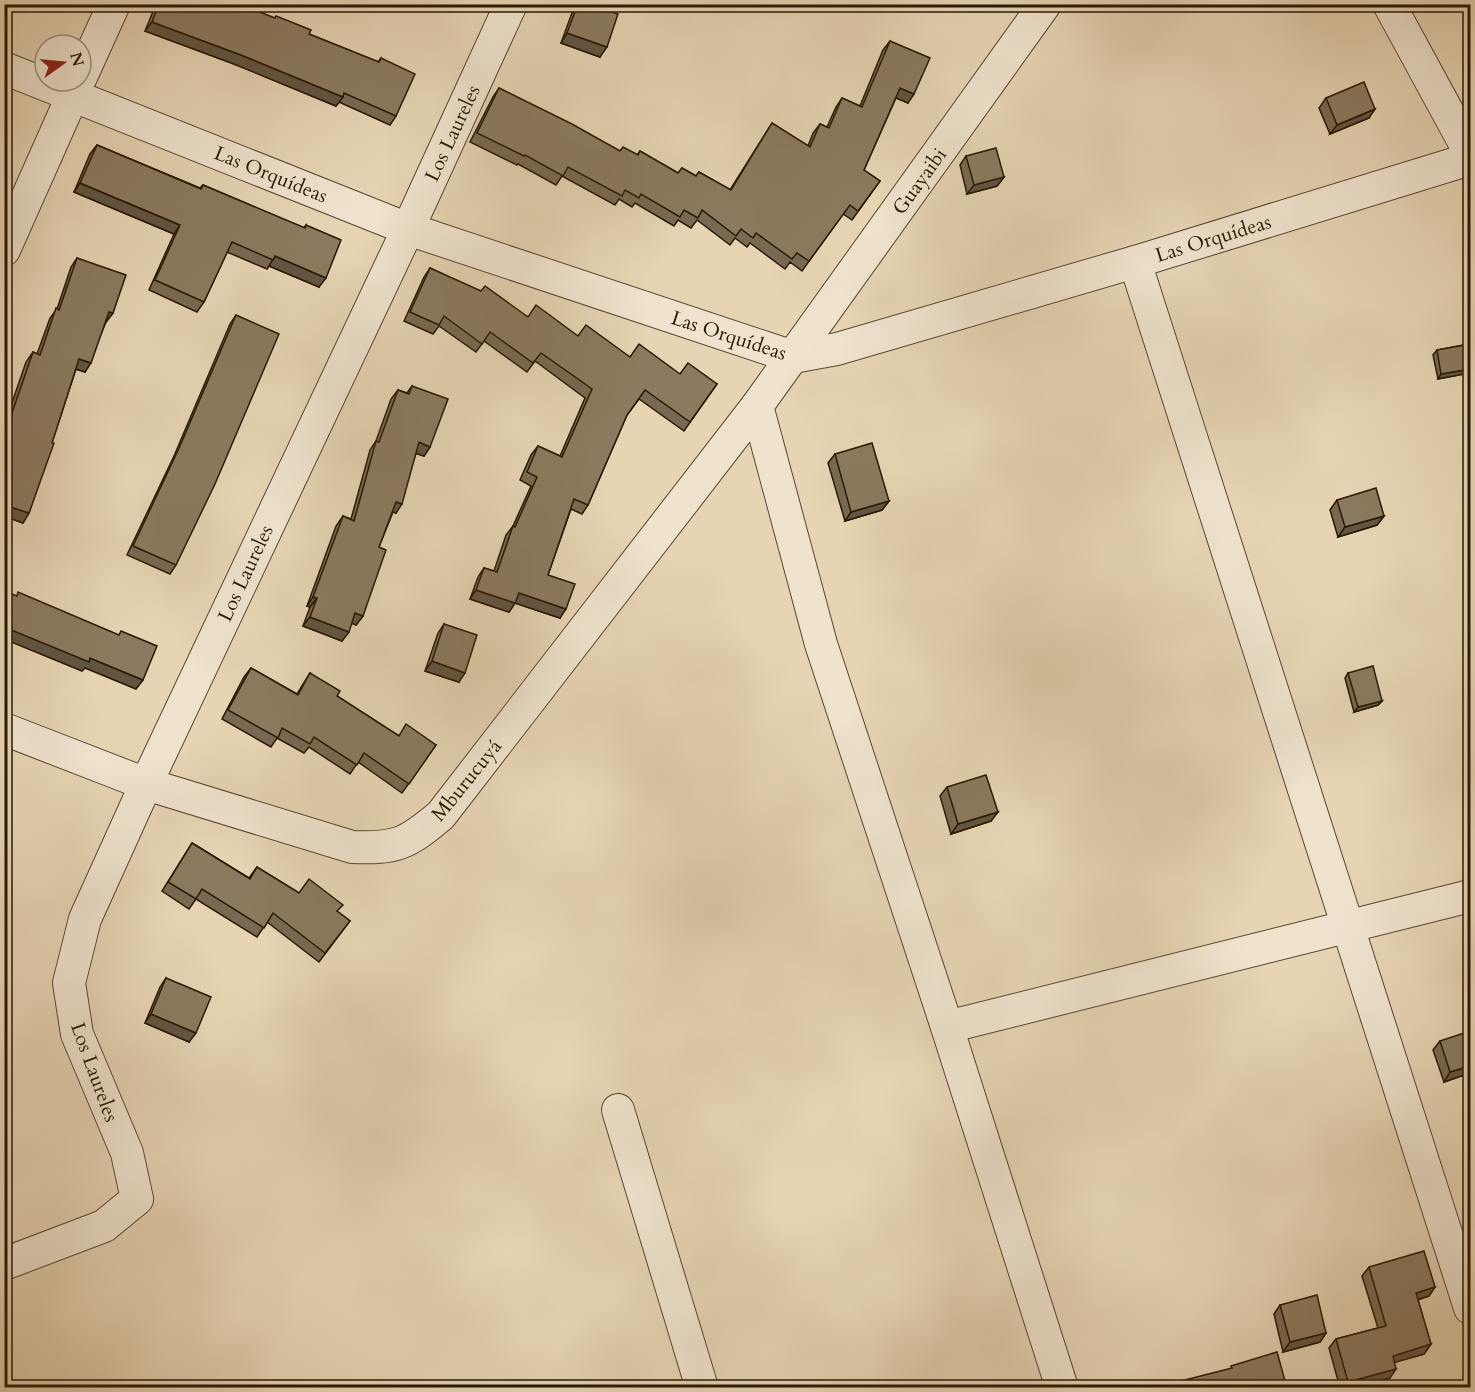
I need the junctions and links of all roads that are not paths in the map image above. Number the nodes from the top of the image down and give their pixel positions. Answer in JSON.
{"nodes":[{"id":1,"x":114,"y":4,"type":"edge"},
{"id":2,"x":510,"y":4,"type":"edge"},
{"id":3,"x":1045,"y":4,"type":"edge"},
{"id":4,"x":1389,"y":4,"type":"edge"},
{"id":5,"x":93,"y":51,"type":"edge"},
{"id":6,"x":4,"y":68,"type":"edge"},
{"id":7,"x":33,"y":74,"type":"edge"},
{"id":8,"x":93,"y":91,"type":"edge"},
{"id":9,"x":74,"y":93,"type":"edge"},
{"id":10,"x":1470,"y":153,"type":"edge"},
{"id":11,"x":1470,"y":159,"type":"edge"},
{"id":12,"x":408,"y":229,"type":"junction"},
{"id":13,"x":4,"y":250,"type":"edge"},
{"id":14,"x":1135,"y":262,"type":"junction"},
{"id":15,"x":793,"y":357,"type":"junction"},
{"id":16,"x":757,"y":406,"type":"junction"},
{"id":17,"x":4,"y":729,"type":"edge"},
{"id":18,"x":146,"y":784,"type":"junction"},
{"id":19,"x":1470,"y":896,"type":"edge"},
{"id":20,"x":1348,"y":926,"type":"junction"},
{"id":21,"x":946,"y":1027,"type":"junction"},
{"id":22,"x":618,"y":1110,"type":"dead end"},
{"id":23,"x":4,"y":1264,"type":"edge"},
{"id":24,"x":1470,"y":1308,"type":"edge"},
{"id":25,"x":702,"y":1388,"type":"edge"},
{"id":26,"x":1062,"y":1388,"type":"edge"}],
"edges":[{"from":1,"to":5,"type":"street"},
{"from":2,"to":12,"type":"street","name":"Los Laureles"},
{"from":3,"to":15,"type":"street","name":"Guayaibi"},
{"from":4,"to":10,"type":"street"},
{"from":6,"to":7,"type":"street","name":"Las Orquídeas"},
{"from":8,"to":12,"type":"street","name":"Las Orquídeas"},
{"from":9,"to":13,"type":"street"},
{"from":11,"to":14,"type":"street","name":"Las Orquídeas"},
{"from":12,"to":15,"type":"street","name":"Las Orquídeas"},
{"from":12,"to":18,"type":"street","name":"Los Laureles"},
{"from":14,"to":15,"type":"street","name":"Las Orquídeas"},
{"from":14,"to":20,"type":"street"},
{"from":15,"to":16,"type":"street","name":"Guayaibi"},
{"from":16,"to":18,"type":"street","name":"Mburucuyá"},
{"from":16,"to":21,"type":"street"},
{"from":17,"to":18,"type":"street","name":"Mburucuyá"},
{"from":18,"to":23,"type":"street","name":"Los Laureles"},
{"from":19,"to":20,"type":"street"},
{"from":20,"to":21,"type":"street"},
{"from":20,"to":24,"type":"street"},
{"from":21,"to":26,"type":"street"},
{"from":22,"to":25,"type":"street"}]}
